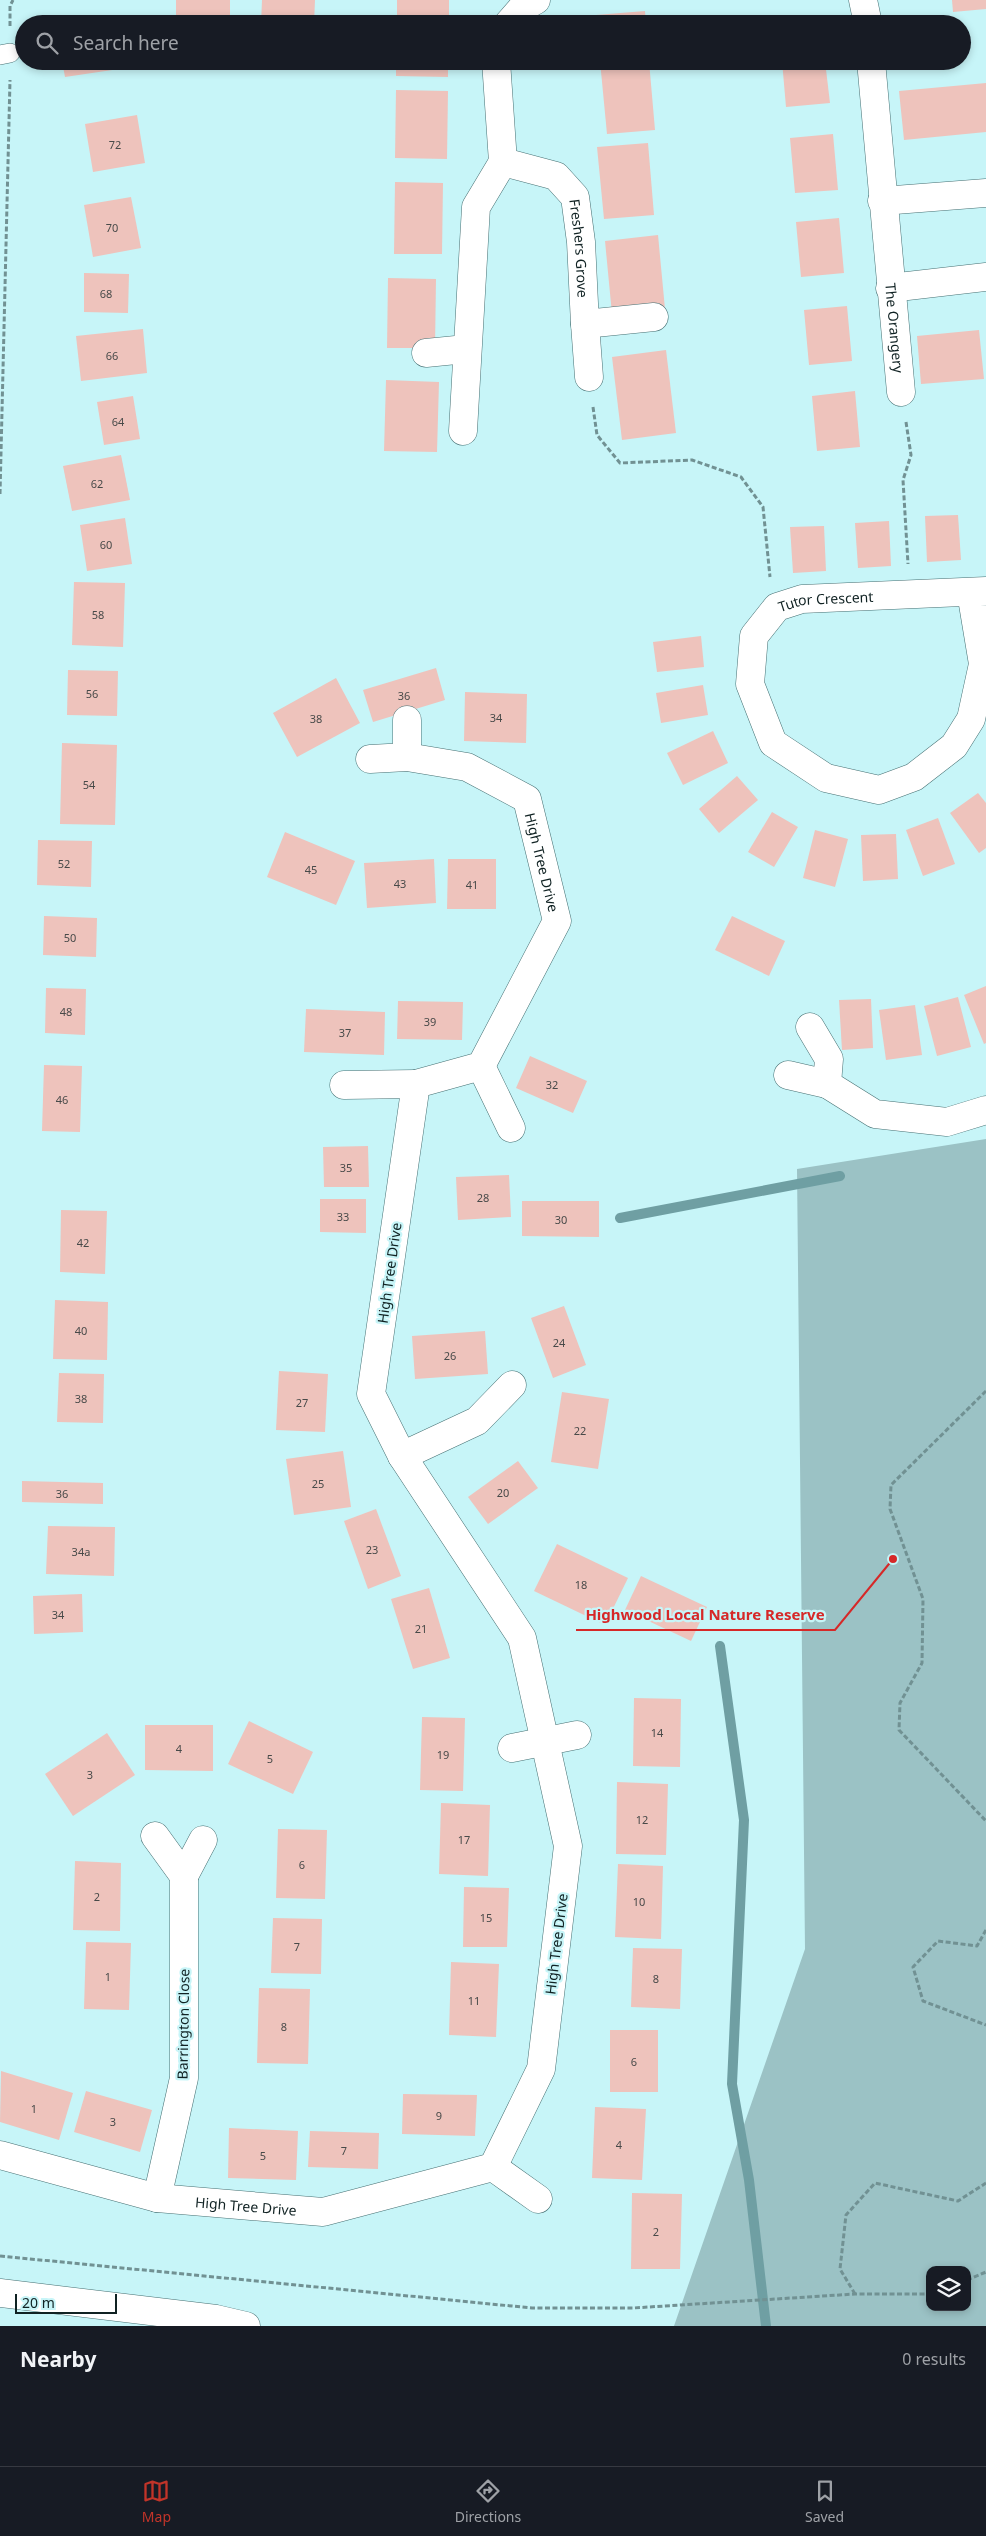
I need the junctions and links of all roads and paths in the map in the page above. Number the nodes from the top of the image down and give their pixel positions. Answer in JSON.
{"nodes":[{"id":1,"x":536,"y":0,"type":"edge"},
{"id":2,"x":863,"y":0,"type":"edge"},
{"id":3,"x":516,"y":15,"type":"edge"},
{"id":4,"x":866,"y":15,"type":"edge"},
{"id":5,"x":5,"y":54,"type":"edge"},
{"id":6,"x":497,"y":70,"type":"edge"},
{"id":7,"x":872,"y":70,"type":"edge"},
{"id":8,"x":503,"y":162,"type":"junction"},
{"id":9,"x":986,"y":193,"type":"edge"},
{"id":10,"x":882,"y":201,"type":"junction"},
{"id":11,"x":986,"y":277,"type":"edge"},
{"id":12,"x":890,"y":288,"type":"junction"},
{"id":13,"x":654,"y":317,"type":"dead end"},
{"id":14,"x":584,"y":324,"type":"junction"},
{"id":15,"x":466,"y":349,"type":"junction"},
{"id":16,"x":426,"y":353,"type":"dead end"},
{"id":17,"x":589,"y":377,"type":"joint"},
{"id":18,"x":901,"y":392,"type":"joint"},
{"id":19,"x":463,"y":431,"type":"dead end"},
{"id":20,"x":0,"y":494,"type":"edge"},
{"id":21,"x":909,"y":592,"type":"junction"},
{"id":22,"x":978,"y":592,"type":"edge"},
{"id":23,"x":777,"y":607,"type":"junction"},
{"id":24,"x":407,"y":720,"type":"dead end"},
{"id":25,"x":407,"y":757,"type":"junction"},
{"id":26,"x":370,"y":759,"type":"dead end"},
{"id":27,"x":810,"y":1027,"type":"dead end"},
{"id":28,"x":481,"y":1066,"type":"junction"},
{"id":29,"x":788,"y":1075,"type":"dead end"},
{"id":30,"x":344,"y":1084,"type":"dead end"},
{"id":31,"x":416,"y":1084,"type":"junction"},
{"id":32,"x":827,"y":1084,"type":"junction"},
{"id":33,"x":986,"y":1110,"type":"edge"},
{"id":34,"x":511,"y":1128,"type":"dead end"},
{"id":35,"x":512,"y":1385,"type":"dead end"},
{"id":36,"x":986,"y":1391,"type":"edge"},
{"id":37,"x":402,"y":1456,"type":"junction"},
{"id":38,"x":578,"y":1735,"type":"dead end"},
{"id":39,"x":545,"y":1741,"type":"junction"},
{"id":40,"x":512,"y":1748,"type":"dead end"},
{"id":41,"x":986,"y":1821,"type":"edge"},
{"id":42,"x":154,"y":1836,"type":"dead end"},
{"id":43,"x":203,"y":1840,"type":"dead end"},
{"id":44,"x":184,"y":1876,"type":"junction"},
{"id":45,"x":986,"y":1930,"type":"edge"},
{"id":46,"x":986,"y":2025,"type":"edge"},
{"id":47,"x":0,"y":2155,"type":"edge"},
{"id":48,"x":493,"y":2167,"type":"junction"},
{"id":49,"x":986,"y":2183,"type":"edge"},
{"id":50,"x":157,"y":2198,"type":"junction"},
{"id":51,"x":538,"y":2199,"type":"dead end"},
{"id":52,"x":0,"y":2256,"type":"edge"},
{"id":53,"x":986,"y":2272,"type":"edge"},
{"id":54,"x":971,"y":2278,"type":"edge"},
{"id":55,"x":0,"y":2292,"type":"edge"},
{"id":56,"x":854,"y":2294,"type":"junction"},
{"id":57,"x":926,"y":2294,"type":"edge"},
{"id":58,"x":246,"y":2326,"type":"edge"}],
"edges":[{"from":1,"to":3,"type":"street"},
{"from":2,"to":4,"type":"street"},
{"from":5,"to":20,"type":"path"},
{"from":6,"to":8,"type":"street"},
{"from":7,"to":10,"type":"street","name":"The Orangery"},
{"from":8,"to":14,"type":"street","name":"Freshers Grove"},
{"from":8,"to":15,"type":"street"},
{"from":9,"to":10,"type":"street"},
{"from":10,"to":12,"type":"street","name":"The Orangery"},
{"from":11,"to":12,"type":"street"},
{"from":12,"to":18,"type":"street","name":"The Orangery"},
{"from":13,"to":14,"type":"street"},
{"from":14,"to":17,"type":"street","name":"Freshers Grove"},
{"from":15,"to":16,"type":"street"},
{"from":15,"to":19,"type":"street"},
{"from":17,"to":23,"type":"path"},
{"from":18,"to":21,"type":"path","name":"The Orangery"},
{"from":21,"to":22,"type":"street","name":"Tutor Crescent"},
{"from":21,"to":23,"type":"street","name":"Tutor Crescent"},
{"from":22,"to":23,"type":"street","name":"Tutor Crescent"},
{"from":24,"to":25,"type":"street"},
{"from":25,"to":26,"type":"street","name":"High Tree Drive"},
{"from":25,"to":28,"type":"street","name":"High Tree Drive"},
{"from":27,"to":32,"type":"street"},
{"from":28,"to":31,"type":"street"},
{"from":28,"to":34,"type":"street"},
{"from":29,"to":32,"type":"street"},
{"from":30,"to":31,"type":"street"},
{"from":31,"to":37,"type":"street","name":"High Tree Drive"},
{"from":32,"to":33,"type":"street"},
{"from":35,"to":37,"type":"street"},
{"from":36,"to":41,"type":"path"},
{"from":37,"to":39,"type":"street","name":"High Tree Drive"},
{"from":38,"to":39,"type":"street"},
{"from":39,"to":40,"type":"street"},
{"from":39,"to":48,"type":"street","name":"High Tree Drive"},
{"from":42,"to":44,"type":"street"},
{"from":43,"to":44,"type":"street","name":"Barrington Close"},
{"from":44,"to":50,"type":"street","name":"Barrington Close"},
{"from":45,"to":46,"type":"path"},
{"from":47,"to":50,"type":"street","name":"High Tree Drive"},
{"from":48,"to":50,"type":"street","name":"High Tree Drive"},
{"from":48,"to":51,"type":"street"},
{"from":49,"to":56,"type":"path"},
{"from":52,"to":56,"type":"path"},
{"from":53,"to":54,"type":"path"},
{"from":55,"to":58,"type":"street"},
{"from":56,"to":57,"type":"path"}]}
